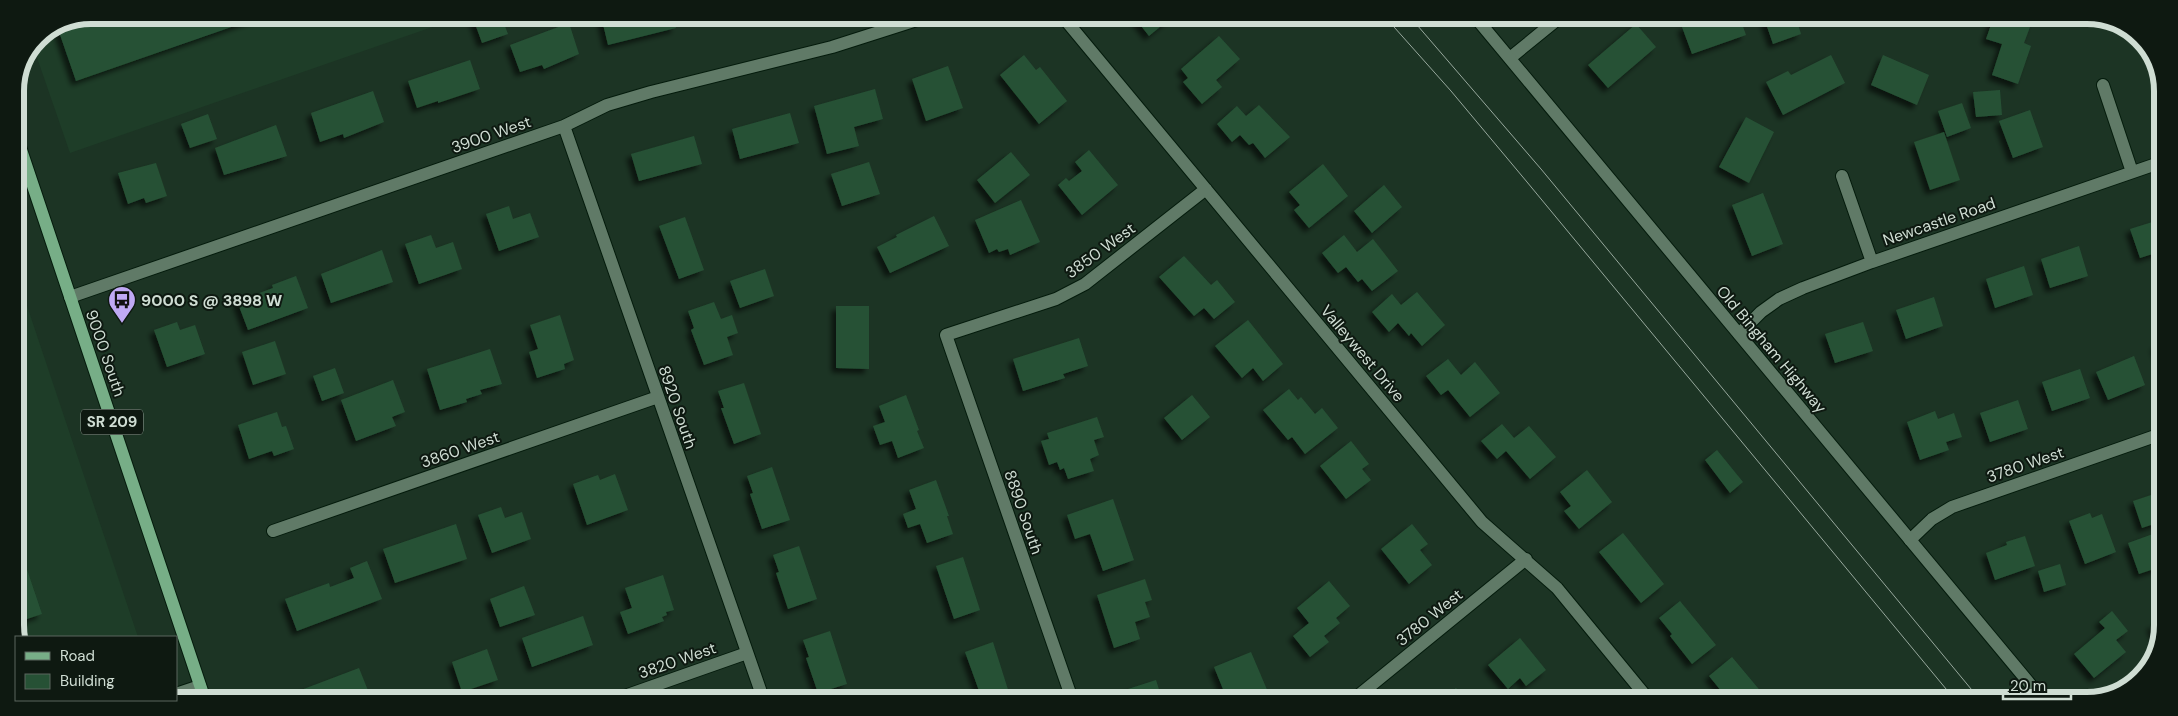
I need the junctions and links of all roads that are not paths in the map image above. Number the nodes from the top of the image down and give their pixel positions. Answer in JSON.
{"nodes":[{"id":1,"x":905,"y":24,"type":"edge"},
{"id":2,"x":1069,"y":24,"type":"edge"},
{"id":3,"x":1481,"y":24,"type":"edge"},
{"id":4,"x":1552,"y":24,"type":"edge"},
{"id":5,"x":1510,"y":58,"type":"junction"},
{"id":6,"x":2103,"y":85,"type":"dead end"},
{"id":7,"x":564,"y":126,"type":"junction"},
{"id":8,"x":24,"y":159,"type":"edge"},
{"id":9,"x":2154,"y":165,"type":"edge"},
{"id":10,"x":2132,"y":172,"type":"junction"},
{"id":11,"x":1842,"y":176,"type":"dead end"},
{"id":12,"x":1206,"y":189,"type":"junction"},
{"id":13,"x":1872,"y":262,"type":"junction"},
{"id":14,"x":70,"y":297,"type":"junction"},
{"id":15,"x":1739,"y":334,"type":"junction"},
{"id":16,"x":946,"y":335,"type":"joint"},
{"id":17,"x":658,"y":397,"type":"junction"},
{"id":18,"x":2154,"y":436,"type":"edge"},
{"id":19,"x":273,"y":531,"type":"dead end"},
{"id":20,"x":1910,"y":540,"type":"junction"},
{"id":21,"x":1526,"y":559,"type":"junction"},
{"id":22,"x":747,"y":653,"type":"junction"},
{"id":23,"x":202,"y":692,"type":"edge"},
{"id":24,"x":636,"y":692,"type":"edge"},
{"id":25,"x":761,"y":692,"type":"edge"},
{"id":26,"x":1070,"y":692,"type":"edge"},
{"id":27,"x":1363,"y":692,"type":"edge"},
{"id":28,"x":1642,"y":692,"type":"edge"},
{"id":29,"x":2037,"y":692,"type":"edge"}],
"edges":[{"from":1,"to":7,"type":"street","name":"3900 West"},
{"from":2,"to":12,"type":"street","name":"Valleywest Drive"},
{"from":3,"to":5,"type":"street","name":"Old Bingham Highway"},
{"from":4,"to":5,"type":"street"},
{"from":5,"to":15,"type":"street","name":"Old Bingham Highway"},
{"from":6,"to":10,"type":"street"},
{"from":7,"to":14,"type":"street","name":"3900 West"},
{"from":7,"to":17,"type":"street","name":"8920 South"},
{"from":8,"to":14,"type":"main road","name":"9000 South","number":"SR 209"},
{"from":9,"to":10,"type":"street","name":"Newcastle Road"},
{"from":10,"to":13,"type":"street","name":"Newcastle Road"},
{"from":11,"to":13,"type":"street"},
{"from":12,"to":16,"type":"street","name":"3850 West"},
{"from":12,"to":21,"type":"street","name":"Valleywest Drive"},
{"from":13,"to":15,"type":"street","name":"Newcastle Road"},
{"from":14,"to":23,"type":"main road","name":"9000 South","number":"SR 209"},
{"from":15,"to":20,"type":"street","name":"Old Bingham Highway"},
{"from":16,"to":26,"type":"street","name":"8890 South"},
{"from":17,"to":19,"type":"street","name":"3860 West"},
{"from":17,"to":22,"type":"street","name":"8920 South"},
{"from":18,"to":20,"type":"street","name":"3780 West"},
{"from":20,"to":29,"type":"street","name":"Old Bingham Highway"},
{"from":21,"to":27,"type":"street","name":"3780 West"},
{"from":21,"to":28,"type":"street","name":"Valleywest Drive"},
{"from":22,"to":24,"type":"street","name":"3820 West"},
{"from":22,"to":25,"type":"street","name":"8920 South"}]}
